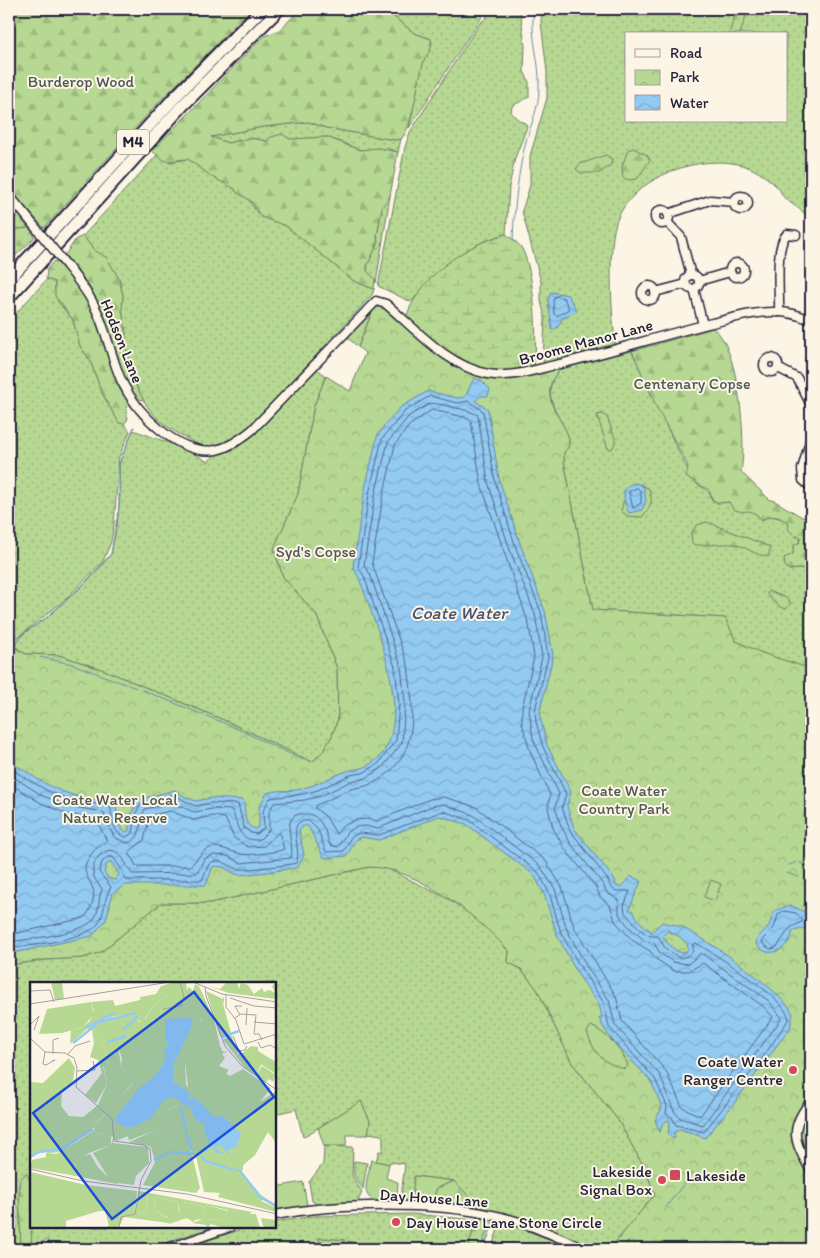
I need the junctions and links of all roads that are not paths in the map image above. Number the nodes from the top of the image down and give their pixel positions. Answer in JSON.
{"nodes":[{"id":1,"x":262,"y":9,"type":"edge"},
{"id":2,"x":279,"y":9,"type":"edge"},
{"id":3,"x":9,"y":195,"type":"edge"},
{"id":4,"x":734,"y":202,"type":"dead end"},
{"id":5,"x":796,"y":235,"type":"dead end"},
{"id":6,"x":730,"y":272,"type":"dead end"},
{"id":7,"x":691,"y":275,"type":"junction"},
{"id":8,"x":9,"y":279,"type":"edge"},
{"id":9,"x":699,"y":281,"type":"junction"},
{"id":10,"x":686,"y":284,"type":"junction"},
{"id":11,"x":694,"y":289,"type":"junction"},
{"id":12,"x":655,"y":292,"type":"dead end"},
{"id":13,"x":9,"y":297,"type":"edge"},
{"id":14,"x":386,"y":304,"type":"joint"},
{"id":15,"x":779,"y":312,"type":"junction"},
{"id":16,"x":811,"y":320,"type":"edge"},
{"id":17,"x":703,"y":326,"type":"junction"},
{"id":18,"x":778,"y":368,"type":"dead end"},
{"id":19,"x":811,"y":405,"type":"edge"},
{"id":20,"x":811,"y":438,"type":"edge"},
{"id":21,"x":811,"y":487,"type":"edge"},
{"id":22,"x":811,"y":1101,"type":"edge"},
{"id":23,"x":811,"y":1171,"type":"edge"},
{"id":24,"x":276,"y":1215,"type":"edge"},
{"id":25,"x":227,"y":1228,"type":"edge"},
{"id":26,"x":166,"y":1249,"type":"edge"},
{"id":27,"x":585,"y":1249,"type":"edge"}],
"edges":[{"from":1,"to":8,"type":"highway","number":"M4"},
{"from":2,"to":13,"type":"highway","number":"M4"},
{"from":3,"to":14,"type":"street","name":"Hodson Lane","bridge":true},
{"from":4,"to":7,"type":"street"},
{"from":5,"to":15,"type":"street"},
{"from":6,"to":9,"type":"street"},
{"from":7,"to":9,"type":"street"},
{"from":7,"to":10,"type":"street"},
{"from":9,"to":11,"type":"street"},
{"from":10,"to":11,"type":"street"},
{"from":10,"to":12,"type":"street"},
{"from":11,"to":17,"type":"street"},
{"from":14,"to":17,"type":"street","name":"Broome Manor Lane"},
{"from":15,"to":16,"type":"street","name":"Broome Manor Lane"},
{"from":15,"to":17,"type":"street","name":"Broome Manor Lane"},
{"from":18,"to":19,"type":"street"},
{"from":20,"to":21,"type":"street"},
{"from":22,"to":23,"type":"street"},
{"from":24,"to":27,"type":"street","name":"Day House Lane"},
{"from":25,"to":26,"type":"street"}]}
